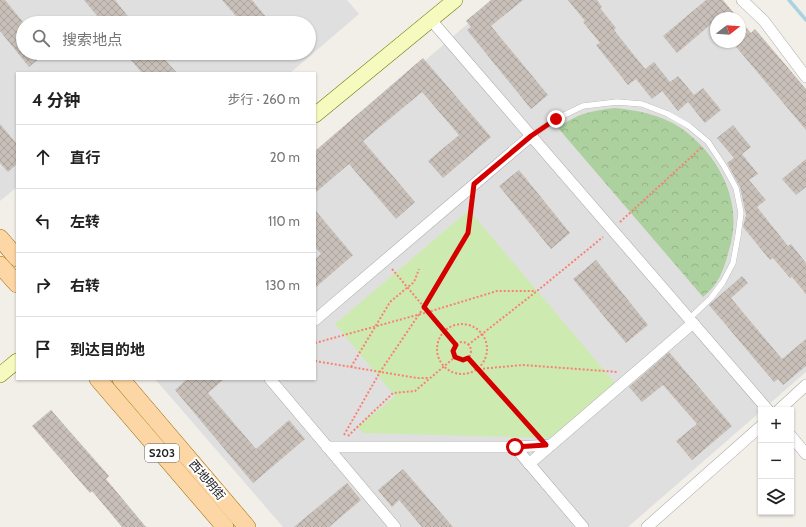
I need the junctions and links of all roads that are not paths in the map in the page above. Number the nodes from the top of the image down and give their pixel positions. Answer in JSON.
{"nodes":[{"id":1,"x":455,"y":0,"type":"edge"},
{"id":2,"x":742,"y":0,"type":"edge"},
{"id":3,"x":431,"y":20,"type":"junction"},
{"id":4,"x":806,"y":77,"type":"edge"},
{"id":5,"x":316,"y":114,"type":"edge"},
{"id":6,"x":531,"y":136,"type":"junction"},
{"id":7,"x":0,"y":238,"type":"edge"},
{"id":8,"x":16,"y":257,"type":"edge"},
{"id":9,"x":0,"y":265,"type":"edge"},
{"id":10,"x":16,"y":283,"type":"edge"},
{"id":11,"x":316,"y":319,"type":"edge"},
{"id":12,"x":691,"y":321,"type":"junction"},
{"id":13,"x":16,"y":362,"type":"edge"},
{"id":14,"x":0,"y":375,"type":"edge"},
{"id":15,"x":99,"y":380,"type":"edge"},
{"id":16,"x":122,"y":380,"type":"edge"},
{"id":17,"x":271,"y":380,"type":"edge"},
{"id":18,"x":806,"y":385,"type":"edge"},
{"id":19,"x":765,"y":407,"type":"edge"},
{"id":20,"x":781,"y":407,"type":"edge"},
{"id":21,"x":758,"y":429,"type":"edge"},
{"id":22,"x":794,"y":440,"type":"edge"},
{"id":23,"x":548,"y":445,"type":"junction"},
{"id":24,"x":332,"y":447,"type":"junction"},
{"id":25,"x":515,"y":447,"type":"junction"},
{"id":26,"x":806,"y":454,"type":"edge"},
{"id":27,"x":529,"y":464,"type":"junction"},
{"id":28,"x":225,"y":527,"type":"edge"},
{"id":29,"x":247,"y":527,"type":"edge"},
{"id":30,"x":395,"y":527,"type":"edge"},
{"id":31,"x":583,"y":527,"type":"edge"},
{"id":32,"x":647,"y":527,"type":"edge"}],
"edges":[{"from":1,"to":3,"type":"street"},
{"from":2,"to":4,"type":"street"},
{"from":3,"to":5,"type":"street"},
{"from":3,"to":6,"type":"street"},
{"from":6,"to":11,"type":"street"},
{"from":6,"to":12,"type":"street"},
{"from":6,"to":12,"type":"lane"},
{"from":7,"to":8,"type":"main road"},
{"from":9,"to":10,"type":"main road"},
{"from":12,"to":19,"type":"street"},
{"from":12,"to":23,"type":"street"},
{"from":13,"to":14,"type":"street"},
{"from":15,"to":28,"type":"main road","name":"西地明街","number":"S203"},
{"from":16,"to":29,"type":"main road","name":"西地明街","number":"S203"},
{"from":17,"to":24,"type":"street"},
{"from":18,"to":20,"type":"street"},
{"from":21,"to":32,"type":"street"},
{"from":22,"to":26,"type":"street"},
{"from":23,"to":25,"type":"street"},
{"from":23,"to":27,"type":"street"},
{"from":24,"to":25,"type":"street"},
{"from":24,"to":30,"type":"street"},
{"from":25,"to":27,"type":"street"},
{"from":27,"to":31,"type":"street"}]}
